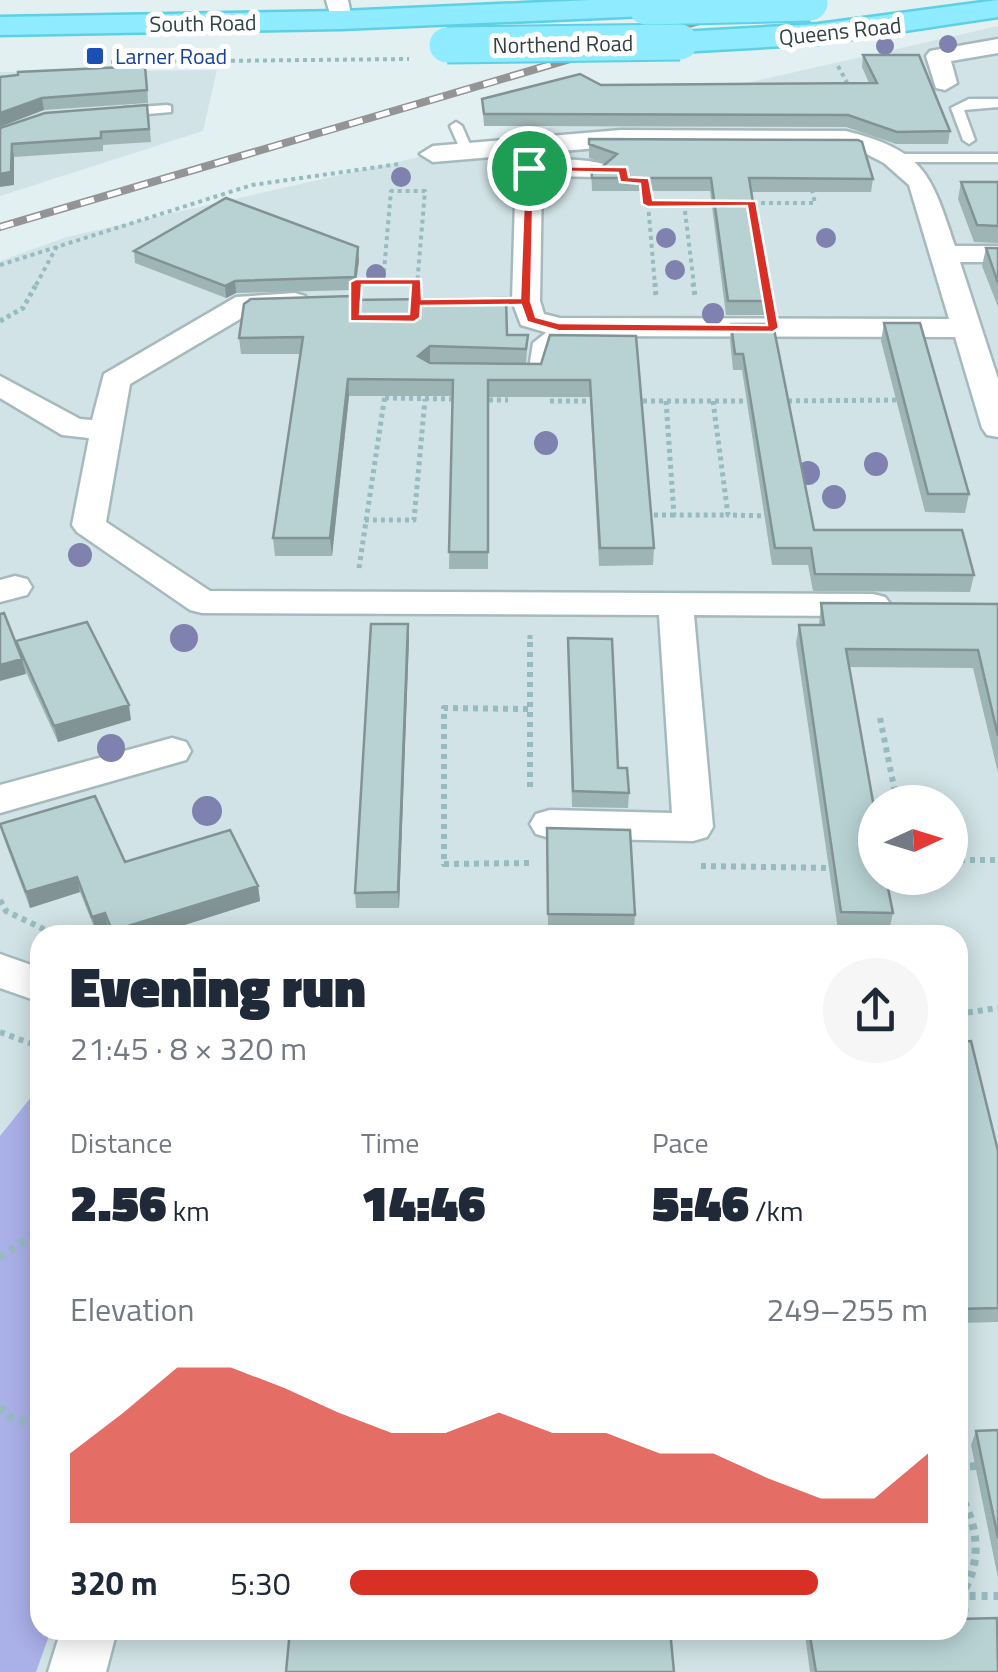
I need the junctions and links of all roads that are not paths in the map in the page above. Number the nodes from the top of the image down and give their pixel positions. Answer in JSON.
{"nodes":[{"id":1,"x":869,"y":0,"type":"edge"},
{"id":2,"x":646,"y":7,"type":"joint"},
{"id":3,"x":998,"y":8,"type":"edge"},
{"id":4,"x":339,"y":10,"type":"edge"},
{"id":5,"x":0,"y":26,"type":"edge"},
{"id":6,"x":680,"y":42,"type":"joint"},
{"id":7,"x":0,"y":45,"type":"edge"},
{"id":8,"x":447,"y":46,"type":"joint"},
{"id":9,"x":998,"y":46,"type":"edge"},
{"id":10,"x":945,"y":83,"type":"dead end"},
{"id":11,"x":998,"y":103,"type":"edge"},
{"id":12,"x":167,"y":108,"type":"dead end"},
{"id":13,"x":114,"y":112,"type":"edge"},
{"id":14,"x":968,"y":140,"type":"dead end"},
{"id":15,"x":434,"y":154,"type":"road end"},
{"id":16,"x":893,"y":158,"type":"junction"},
{"id":17,"x":998,"y":158,"type":"edge"},
{"id":18,"x":600,"y":169,"type":"edge"},
{"id":19,"x":944,"y":254,"type":"junction"},
{"id":20,"x":998,"y":254,"type":"edge"},
{"id":21,"x":345,"y":310,"type":"edge"},
{"id":22,"x":558,"y":327,"type":"junction"},
{"id":23,"x":966,"y":328,"type":"junction"},
{"id":24,"x":987,"y":360,"type":"edge"},
{"id":25,"x":501,"y":373,"type":"edge"},
{"id":26,"x":6,"y":377,"type":"edge"},
{"id":27,"x":998,"y":428,"type":"edge"},
{"id":28,"x":104,"y":430,"type":"junction"},
{"id":29,"x":676,"y":605,"type":"junction"},
{"id":30,"x":909,"y":606,"type":"edge"},
{"id":31,"x":172,"y":750,"type":"dead end"},
{"id":32,"x":0,"y":800,"type":"edge"},
{"id":33,"x":537,"y":824,"type":"road end"},
{"id":34,"x":0,"y":970,"type":"edge"},
{"id":35,"x":30,"y":982,"type":"edge"},
{"id":36,"x":86,"y":1640,"type":"edge"},
{"id":37,"x":77,"y":1672,"type":"edge"}],
"edges":[{"from":1,"to":2,"type":"main road","name":"Queens Road","bridge":true},
{"from":2,"to":4,"type":"main road","name":"South Road"},
{"from":3,"to":6,"type":"main road","name":"Queens Road"},
{"from":4,"to":5,"type":"main road","name":"South Road"},
{"from":6,"to":8,"type":"main road","name":"Northend Road","bridge":true},
{"from":7,"to":8,"type":"main road","name":"South Road"},
{"from":9,"to":10,"type":"street"},
{"from":11,"to":14,"type":"lane"},
{"from":12,"to":13,"type":"lane"},
{"from":15,"to":16,"type":"street"},
{"from":16,"to":17,"type":"lane"},
{"from":16,"to":19,"type":"street"},
{"from":18,"to":22,"type":"street"},
{"from":19,"to":20,"type":"street"},
{"from":19,"to":23,"type":"street"},
{"from":21,"to":28,"type":"street"},
{"from":22,"to":23,"type":"street"},
{"from":22,"to":25,"type":"lane"},
{"from":23,"to":24,"type":"street"},
{"from":24,"to":27,"type":"street"},
{"from":26,"to":28,"type":"street"},
{"from":28,"to":29,"type":"street"},
{"from":29,"to":30,"type":"street"},
{"from":29,"to":33,"type":"street"},
{"from":31,"to":32,"type":"street"},
{"from":34,"to":35,"type":"street"},
{"from":36,"to":37,"type":"street"}]}
